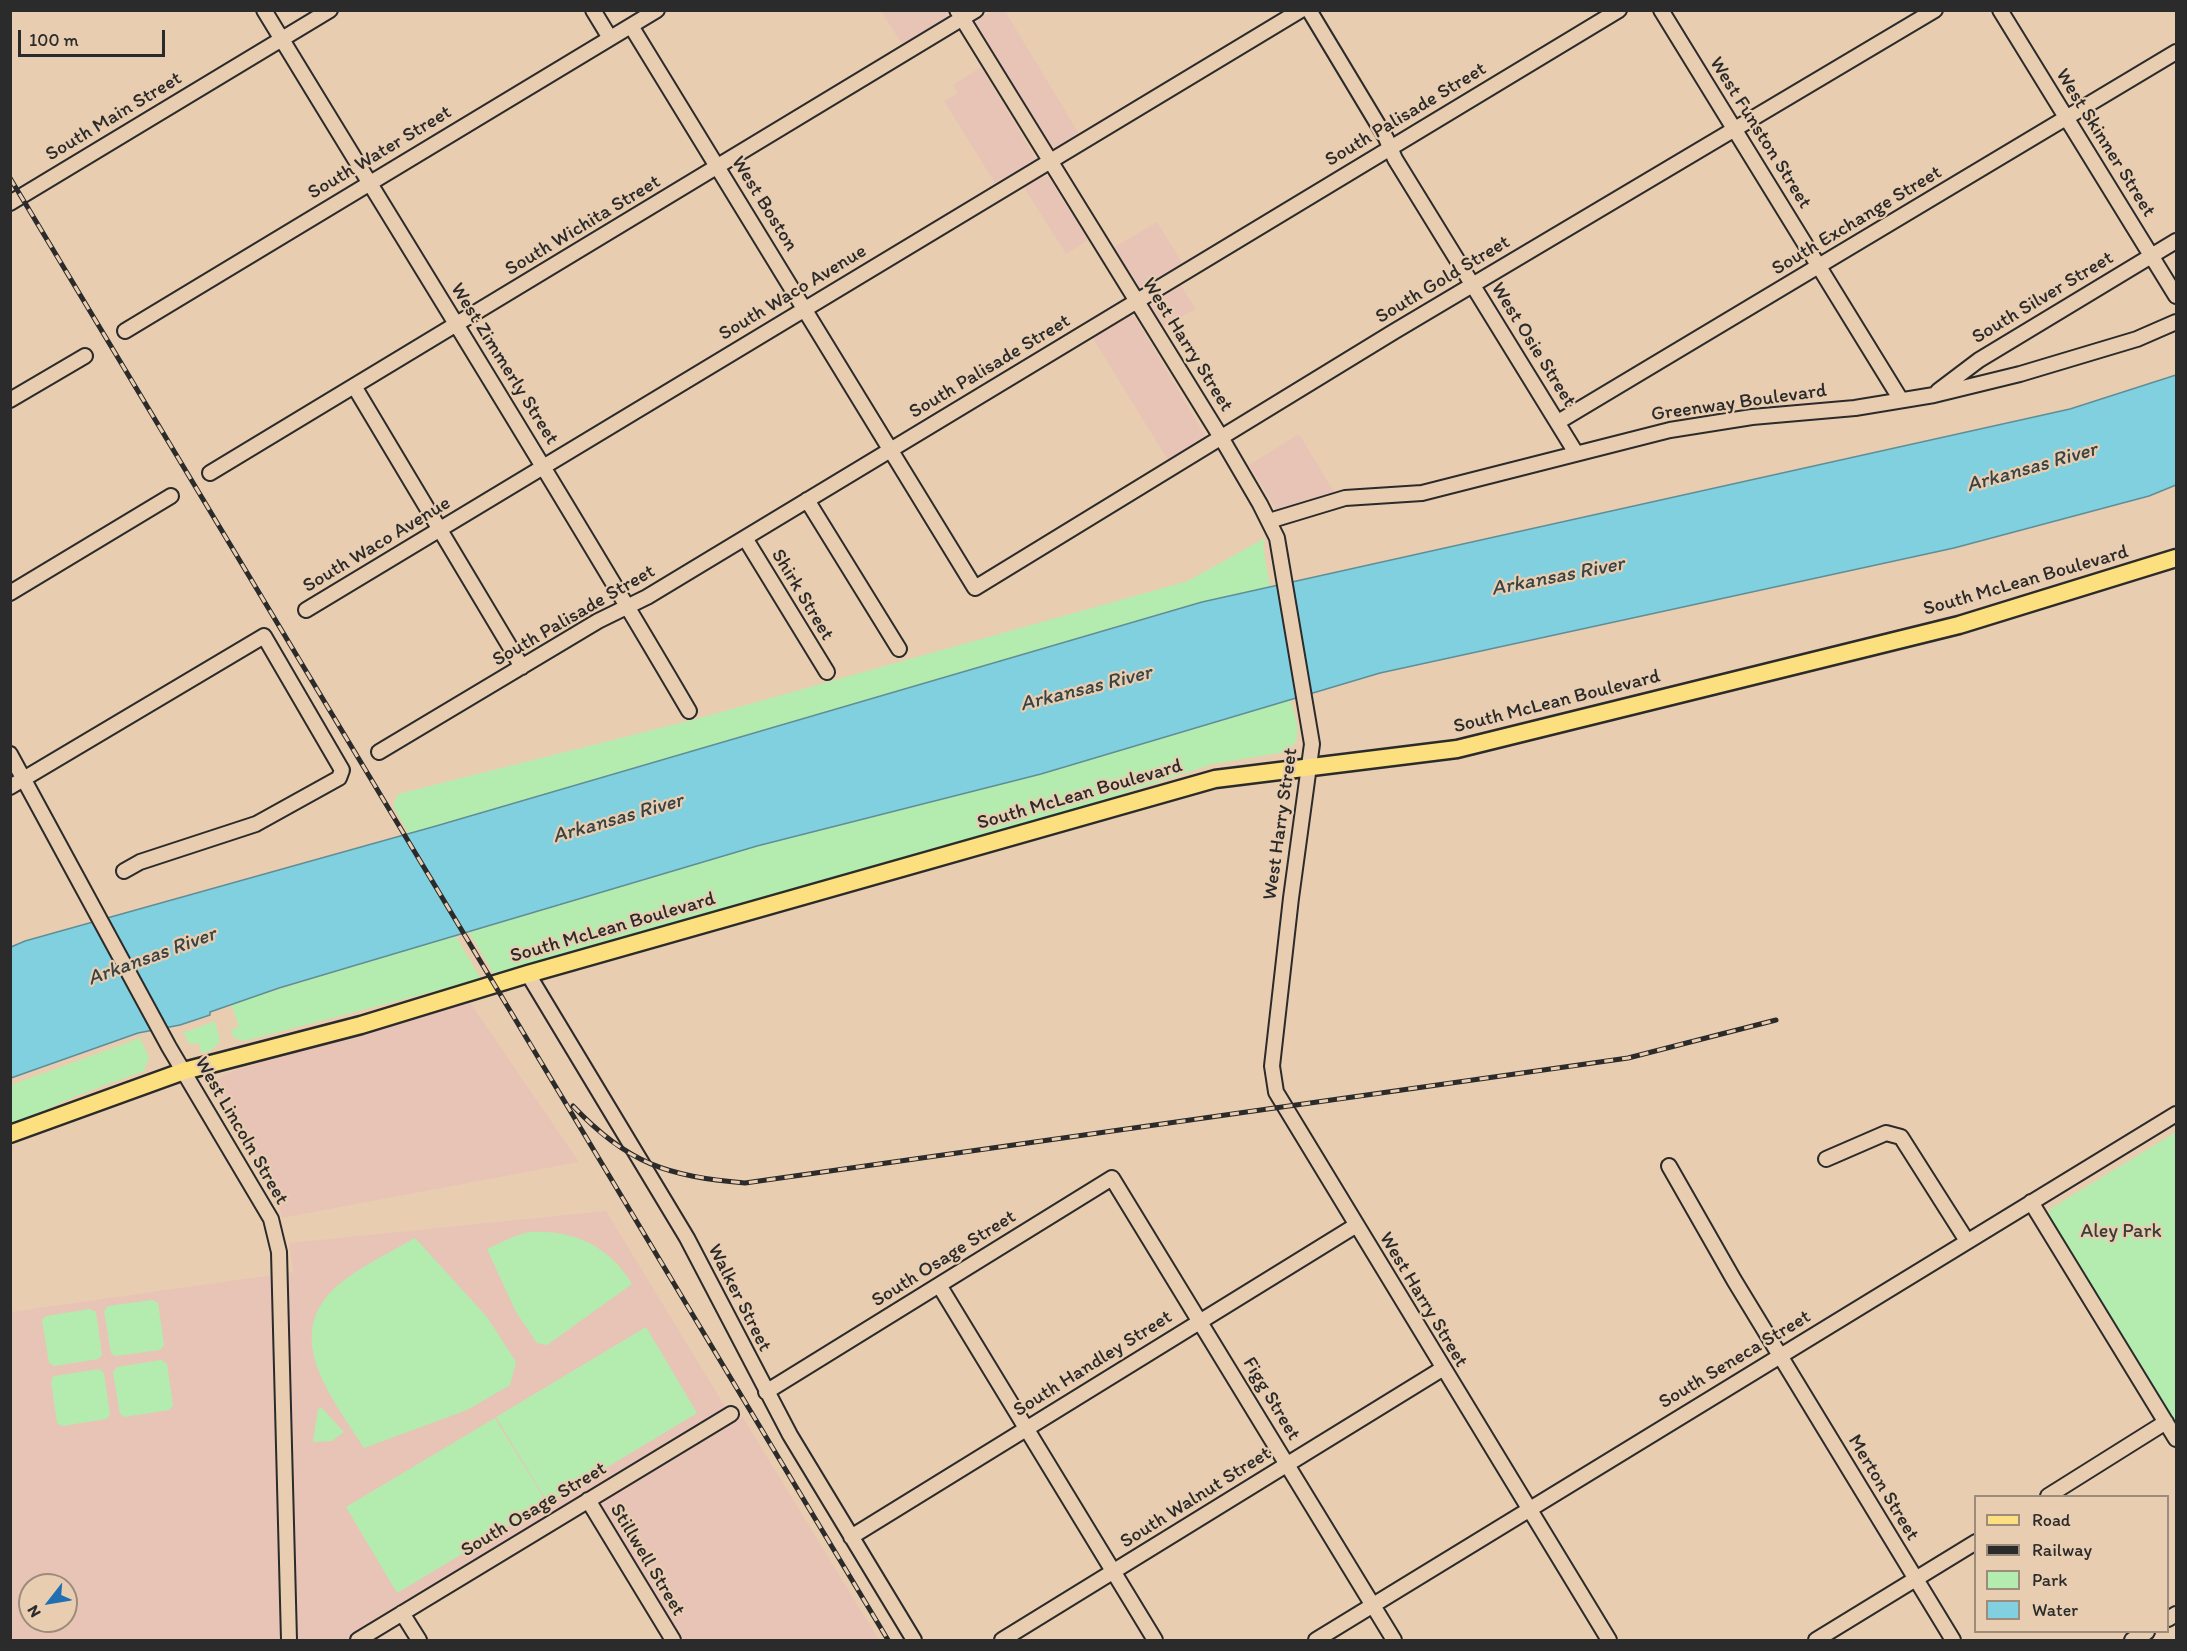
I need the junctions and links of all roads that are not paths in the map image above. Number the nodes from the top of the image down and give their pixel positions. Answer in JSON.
{"nodes":[{"id":1,"x":264,"y":10,"type":"edge"},
{"id":2,"x":330,"y":10,"type":"edge"},
{"id":3,"x":593,"y":10,"type":"edge"},
{"id":4,"x":657,"y":10,"type":"edge"},
{"id":5,"x":976,"y":10,"type":"edge"},
{"id":6,"x":1301,"y":10,"type":"edge"},
{"id":7,"x":1309,"y":10,"type":"edge"},
{"id":8,"x":1619,"y":10,"type":"edge"},
{"id":9,"x":1661,"y":10,"type":"edge"},
{"id":10,"x":1935,"y":10,"type":"edge"},
{"id":11,"x":2000,"y":10,"type":"edge"},
{"id":12,"x":960,"y":15,"type":"edge"},
{"id":13,"x":631,"y":26,"type":"junction"},
{"id":14,"x":610,"y":38,"type":"junction"},
{"id":15,"x":282,"y":39,"type":"junction"},
{"id":16,"x":2176,"y":52,"type":"edge"},
{"id":17,"x":2066,"y":118,"type":"junction"},
{"id":18,"x":1735,"y":129,"type":"junction"},
{"id":19,"x":1390,"y":147,"type":"junction"},
{"id":20,"x":1050,"y":160,"type":"junction"},
{"id":21,"x":719,"y":167,"type":"junction"},
{"id":22,"x":368,"y":183,"type":"junction"},
{"id":23,"x":10,"y":203,"type":"edge"},
{"id":24,"x":2176,"y":241,"type":"edge"},
{"id":25,"x":2152,"y":256,"type":"junction"},
{"id":26,"x":1820,"y":266,"type":"junction"},
{"id":27,"x":1473,"y":285,"type":"junction"},
{"id":28,"x":2176,"y":296,"type":"edge"},
{"id":29,"x":1137,"y":301,"type":"junction"},
{"id":30,"x":805,"y":308,"type":"junction"},
{"id":31,"x":2176,"y":321,"type":"edge"},
{"id":32,"x":457,"y":324,"type":"junction"},
{"id":33,"x":125,"y":331,"type":"dead end"},
{"id":34,"x":85,"y":356,"type":"dead end"},
{"id":35,"x":354,"y":386,"type":"junction"},
{"id":36,"x":1934,"y":394,"type":"junction"},
{"id":37,"x":10,"y":400,"type":"edge"},
{"id":38,"x":1901,"y":400,"type":"junction"},
{"id":39,"x":1558,"y":422,"type":"junction"},
{"id":40,"x":1222,"y":439,"type":"junction"},
{"id":41,"x":891,"y":450,"type":"junction"},
{"id":42,"x":1576,"y":453,"type":"junction"},
{"id":43,"x":545,"y":466,"type":"junction"},
{"id":44,"x":210,"y":472,"type":"dead end"},
{"id":45,"x":171,"y":496,"type":"dead end"},
{"id":46,"x":807,"y":500,"type":"junction"},
{"id":47,"x":1269,"y":521,"type":"junction"},
{"id":48,"x":441,"y":529,"type":"junction"},
{"id":49,"x":745,"y":538,"type":"junction"},
{"id":50,"x":2176,"y":558,"type":"edge"},
{"id":51,"x":975,"y":588,"type":"joint"},
{"id":52,"x":10,"y":593,"type":"edge"},
{"id":53,"x":628,"y":606,"type":"junction"},
{"id":54,"x":306,"y":610,"type":"dead end"},
{"id":55,"x":899,"y":649,"type":"dead end"},
{"id":56,"x":522,"y":667,"type":"junction"},
{"id":57,"x":827,"y":672,"type":"dead end"},
{"id":58,"x":689,"y":711,"type":"dead end"},
{"id":59,"x":379,"y":752,"type":"dead end"},
{"id":60,"x":10,"y":754,"type":"edge"},
{"id":61,"x":1309,"y":765,"type":"junction"},
{"id":62,"x":25,"y":778,"type":"junction"},
{"id":63,"x":10,"y":787,"type":"edge"},
{"id":64,"x":124,"y":871,"type":"dead end"},
{"id":65,"x":528,"y":974,"type":"junction"},
{"id":66,"x":184,"y":1071,"type":"junction"},
{"id":67,"x":2176,"y":1114,"type":"edge"},
{"id":68,"x":10,"y":1134,"type":"edge"},
{"id":69,"x":1826,"y":1159,"type":"dead end"},
{"id":70,"x":1669,"y":1166,"type":"dead end"},
{"id":71,"x":1112,"y":1178,"type":"joint"},
{"id":72,"x":2031,"y":1202,"type":"junction"},
{"id":73,"x":1355,"y":1226,"type":"junction"},
{"id":74,"x":1967,"y":1241,"type":"junction"},
{"id":75,"x":939,"y":1285,"type":"junction"},
{"id":76,"x":1200,"y":1321,"type":"junction"},
{"id":77,"x":1780,"y":1355,"type":"junction"},
{"id":78,"x":1442,"y":1369,"type":"junction"},
{"id":79,"x":766,"y":1392,"type":"junction"},
{"id":80,"x":730,"y":1414,"type":"dead end"},
{"id":81,"x":2166,"y":1422,"type":"junction"},
{"id":82,"x":1026,"y":1428,"type":"junction"},
{"id":83,"x":2176,"y":1439,"type":"edge"},
{"id":84,"x":1288,"y":1464,"type":"junction"},
{"id":85,"x":2051,"y":1495,"type":"edge"},
{"id":86,"x":588,"y":1500,"type":"junction"},
{"id":87,"x":1529,"y":1508,"type":"junction"},
{"id":88,"x":851,"y":1537,"type":"junction"},
{"id":89,"x":1974,"y":1543,"type":"edge"},
{"id":90,"x":1113,"y":1572,"type":"junction"},
{"id":91,"x":1915,"y":1580,"type":"junction"},
{"id":92,"x":1372,"y":1605,"type":"junction"},
{"id":93,"x":402,"y":1613,"type":"junction"},
{"id":94,"x":2145,"y":1633,"type":"edge"},
{"id":95,"x":289,"y":1641,"type":"edge"},
{"id":96,"x":358,"y":1641,"type":"edge"},
{"id":97,"x":419,"y":1641,"type":"edge"},
{"id":98,"x":673,"y":1641,"type":"edge"},
{"id":99,"x":914,"y":1641,"type":"edge"},
{"id":100,"x":1002,"y":1641,"type":"edge"},
{"id":101,"x":1155,"y":1641,"type":"edge"},
{"id":102,"x":1316,"y":1641,"type":"edge"},
{"id":103,"x":1394,"y":1641,"type":"edge"},
{"id":104,"x":1609,"y":1641,"type":"edge"},
{"id":105,"x":1816,"y":1641,"type":"edge"},
{"id":106,"x":1953,"y":1641,"type":"edge"},
{"id":107,"x":2132,"y":1641,"type":"edge"}],
"edges":[{"from":1,"to":15,"type":"street","name":"West Zimmerly Street"},
{"from":2,"to":15,"type":"street","name":"South Main Street"},
{"from":3,"to":14,"type":"street"},
{"from":4,"to":13,"type":"street","name":"South Water Street"},
{"from":5,"to":12,"type":"street","name":"South Wichita Street"},
{"from":6,"to":20,"type":"street","name":"South Waco Avenue"},
{"from":7,"to":19,"type":"street","name":"West Osie Street"},
{"from":8,"to":19,"type":"street","name":"South Palisade Street"},
{"from":9,"to":18,"type":"street","name":"West Funston Street"},
{"from":10,"to":18,"type":"street","name":"South Gold Street"},
{"from":11,"to":17,"type":"street","name":"West Skinner Street"},
{"from":12,"to":20,"type":"street","name":"West Harry Street"},
{"from":12,"to":21,"type":"street","name":"South Wichita Street"},
{"from":13,"to":14,"type":"street","name":"South Water Street"},
{"from":13,"to":21,"type":"street","name":"West Boston"},
{"from":14,"to":22,"type":"street","name":"South Water Street"},
{"from":15,"to":22,"type":"street","name":"West Zimmerly Street"},
{"from":15,"to":23,"type":"street","name":"South Main Street"},
{"from":16,"to":17,"type":"street","name":"South Exchange Street"},
{"from":17,"to":25,"type":"street","name":"West Skinner Street"},
{"from":17,"to":26,"type":"street","name":"South Exchange Street"},
{"from":18,"to":26,"type":"street","name":"West Funston Street"},
{"from":18,"to":27,"type":"street","name":"South Gold Street"},
{"from":19,"to":27,"type":"street","name":"West Osie Street"},
{"from":19,"to":29,"type":"street","name":"South Palisade Street"},
{"from":20,"to":29,"type":"street","name":"West Harry Street"},
{"from":20,"to":30,"type":"street","name":"South Waco Avenue"},
{"from":21,"to":30,"type":"street","name":"West Boston"},
{"from":21,"to":32,"type":"street","name":"South Wichita Street"},
{"from":22,"to":32,"type":"street","name":"West Zimmerly Street"},
{"from":22,"to":33,"type":"street","name":"South Water Street"},
{"from":24,"to":25,"type":"street","name":"South Silver Street"},
{"from":25,"to":28,"type":"street","name":"West Skinner Street"},
{"from":25,"to":36,"type":"street","name":"South Silver Street"},
{"from":26,"to":38,"type":"street","name":"West Funston Street"},
{"from":26,"to":39,"type":"street","name":"South Exchange Street"},
{"from":27,"to":39,"type":"street","name":"West Osie Street"},
{"from":27,"to":40,"type":"street","name":"South Gold Street"},
{"from":29,"to":40,"type":"street","name":"West Harry Street"},
{"from":29,"to":41,"type":"street","name":"South Palisade Street"},
{"from":30,"to":41,"type":"street","name":"West Boston"},
{"from":30,"to":43,"type":"street","name":"South Waco Avenue"},
{"from":31,"to":36,"type":"street","name":"Greenway Boulevard"},
{"from":32,"to":35,"type":"street","name":"South Wichita Street"},
{"from":32,"to":43,"type":"street","name":"West Zimmerly Street"},
{"from":34,"to":37,"type":"street"},
{"from":35,"to":44,"type":"street","name":"South Wichita Street"},
{"from":35,"to":48,"type":"street"},
{"from":36,"to":38,"type":"street","name":"Greenway Boulevard"},
{"from":38,"to":42,"type":"street","name":"Greenway Boulevard"},
{"from":39,"to":42,"type":"street","name":"West Osie Street"},
{"from":40,"to":47,"type":"street","name":"West Harry Street"},
{"from":40,"to":51,"type":"street","name":"South Gold Street"},
{"from":41,"to":46,"type":"street","name":"South Palisade Street"},
{"from":41,"to":51,"type":"street","name":"West Boston"},
{"from":42,"to":47,"type":"street","name":"Greenway Boulevard"},
{"from":43,"to":48,"type":"street","name":"South Waco Avenue"},
{"from":43,"to":53,"type":"street","name":"West Zimmerly Street"},
{"from":45,"to":52,"type":"street"},
{"from":46,"to":49,"type":"street","name":"South Palisade Street"},
{"from":46,"to":55,"type":"street"},
{"from":47,"to":61,"type":"street","name":"West Harry Street"},
{"from":48,"to":54,"type":"street","name":"South Waco Avenue"},
{"from":48,"to":56,"type":"street"},
{"from":49,"to":53,"type":"street","name":"South Palisade Street"},
{"from":49,"to":57,"type":"street","name":"Shirk Street"},
{"from":50,"to":61,"type":"main road","name":"South McLean Boulevard"},
{"from":53,"to":56,"type":"street","name":"South Palisade Street"},
{"from":53,"to":58,"type":"street","name":"West Zimmerly Street"},
{"from":56,"to":59,"type":"street","name":"South Palisade Street"},
{"from":60,"to":62,"type":"street","name":"West Lincoln Street"},
{"from":61,"to":65,"type":"main road","name":"South McLean Boulevard"},
{"from":61,"to":73,"type":"street","name":"West Harry Street"},
{"from":62,"to":63,"type":"street"},
{"from":62,"to":64,"type":"street"},
{"from":62,"to":66,"type":"street","name":"West Lincoln Street"},
{"from":65,"to":66,"type":"main road","name":"South McLean Boulevard"},
{"from":65,"to":79,"type":"street","name":"Walker Street"},
{"from":66,"to":68,"type":"main road","name":"South McLean Boulevard"},
{"from":66,"to":95,"type":"street","name":"West Lincoln Street"},
{"from":67,"to":72,"type":"street","name":"South Seneca Street"},
{"from":69,"to":74,"type":"street"},
{"from":70,"to":77,"type":"street","name":"Merton Street"},
{"from":71,"to":75,"type":"street","name":"South Osage Street"},
{"from":71,"to":76,"type":"street","name":"Figg Street"},
{"from":72,"to":74,"type":"street","name":"South Seneca Street"},
{"from":72,"to":81,"type":"street"},
{"from":73,"to":76,"type":"street","name":"South Handley Street"},
{"from":73,"to":78,"type":"street","name":"West Harry Street"},
{"from":74,"to":77,"type":"street","name":"South Seneca Street"},
{"from":75,"to":79,"type":"street","name":"South Osage Street"},
{"from":75,"to":82,"type":"street"},
{"from":76,"to":82,"type":"street","name":"South Handley Street"},
{"from":76,"to":84,"type":"street","name":"Figg Street"},
{"from":77,"to":87,"type":"street","name":"South Seneca Street"},
{"from":77,"to":91,"type":"street","name":"Merton Street"},
{"from":78,"to":84,"type":"street","name":"South Walnut Street"},
{"from":78,"to":87,"type":"street","name":"West Harry Street"},
{"from":79,"to":88,"type":"street","name":"Walker Street"},
{"from":80,"to":86,"type":"street","name":"South Osage Street"},
{"from":81,"to":83,"type":"street"},
{"from":81,"to":85,"type":"street"},
{"from":82,"to":88,"type":"street","name":"South Handley Street"},
{"from":82,"to":90,"type":"street"},
{"from":84,"to":90,"type":"street","name":"South Walnut Street"},
{"from":84,"to":92,"type":"street","name":"Figg Street"},
{"from":86,"to":93,"type":"street","name":"South Osage Street"},
{"from":86,"to":98,"type":"street","name":"Stillwell Street"},
{"from":87,"to":92,"type":"street","name":"South Seneca Street"},
{"from":87,"to":104,"type":"street","name":"West Harry Street"},
{"from":88,"to":99,"type":"street","name":"Walker Street"},
{"from":89,"to":91,"type":"street"},
{"from":90,"to":100,"type":"street","name":"South Walnut Street"},
{"from":90,"to":101,"type":"street"},
{"from":91,"to":105,"type":"street"},
{"from":91,"to":106,"type":"street","name":"Merton Street"},
{"from":92,"to":102,"type":"street","name":"South Seneca Street"},
{"from":92,"to":103,"type":"street","name":"Figg Street"},
{"from":93,"to":96,"type":"street","name":"South Osage Street"},
{"from":93,"to":97,"type":"street"},
{"from":94,"to":107,"type":"street"}]}
